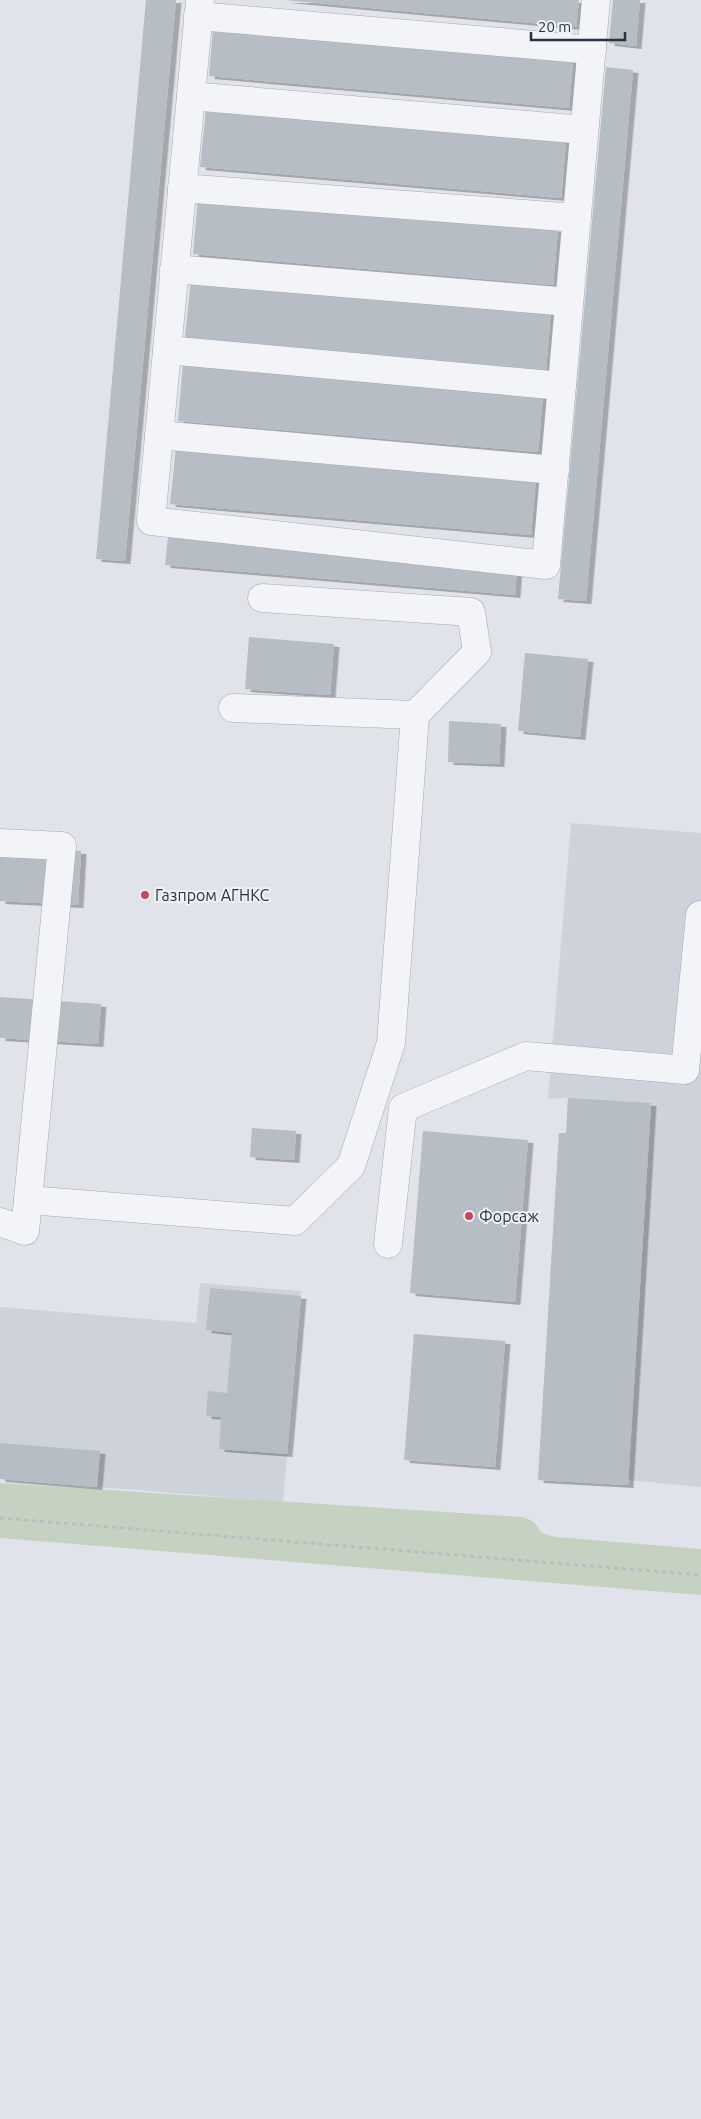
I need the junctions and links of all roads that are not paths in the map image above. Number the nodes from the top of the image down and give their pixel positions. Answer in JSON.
{"nodes":[{"id":1,"x":596,"y":0,"type":"edge"},
{"id":2,"x":199,"y":8,"type":"edge"},
{"id":3,"x":592,"y":50,"type":"junction"},
{"id":4,"x":191,"y":96,"type":"junction"},
{"id":5,"x":584,"y":130,"type":"junction"},
{"id":6,"x":182,"y":188,"type":"junction"},
{"id":7,"x":577,"y":218,"type":"junction"},
{"id":8,"x":174,"y":269,"type":"junction"},
{"id":9,"x":569,"y":302,"type":"junction"},
{"id":10,"x":167,"y":350,"type":"junction"},
{"id":11,"x":562,"y":386,"type":"junction"},
{"id":12,"x":159,"y":435,"type":"junction"},
{"id":13,"x":555,"y":470,"type":"junction"},
{"id":14,"x":262,"y":598,"type":"dead end"},
{"id":15,"x":233,"y":708,"type":"dead end"},
{"id":16,"x":415,"y":715,"type":"junction"},
{"id":17,"x":0,"y":843,"type":"edge"},
{"id":18,"x":700,"y":915,"type":"dead end"},
{"id":19,"x":28,"y":1200,"type":"junction"},
{"id":20,"x":12,"y":1227,"type":"edge"},
{"id":21,"x":388,"y":1244,"type":"dead end"}],
"edges":[{"from":1,"to":3,"type":"lane"},
{"from":2,"to":3,"type":"lane"},
{"from":2,"to":4,"type":"lane"},
{"from":3,"to":5,"type":"lane"},
{"from":4,"to":5,"type":"lane"},
{"from":4,"to":6,"type":"lane"},
{"from":5,"to":7,"type":"lane"},
{"from":6,"to":7,"type":"lane"},
{"from":6,"to":8,"type":"lane"},
{"from":7,"to":9,"type":"lane"},
{"from":8,"to":9,"type":"lane"},
{"from":8,"to":10,"type":"lane"},
{"from":9,"to":11,"type":"lane"},
{"from":10,"to":11,"type":"lane"},
{"from":10,"to":12,"type":"lane"},
{"from":11,"to":13,"type":"lane"},
{"from":12,"to":13,"type":"lane"},
{"from":12,"to":13,"type":"lane"},
{"from":14,"to":16,"type":"lane"},
{"from":15,"to":16,"type":"lane"},
{"from":16,"to":19,"type":"lane"},
{"from":17,"to":19,"type":"lane"},
{"from":18,"to":21,"type":"lane"},
{"from":19,"to":20,"type":"lane"}]}
